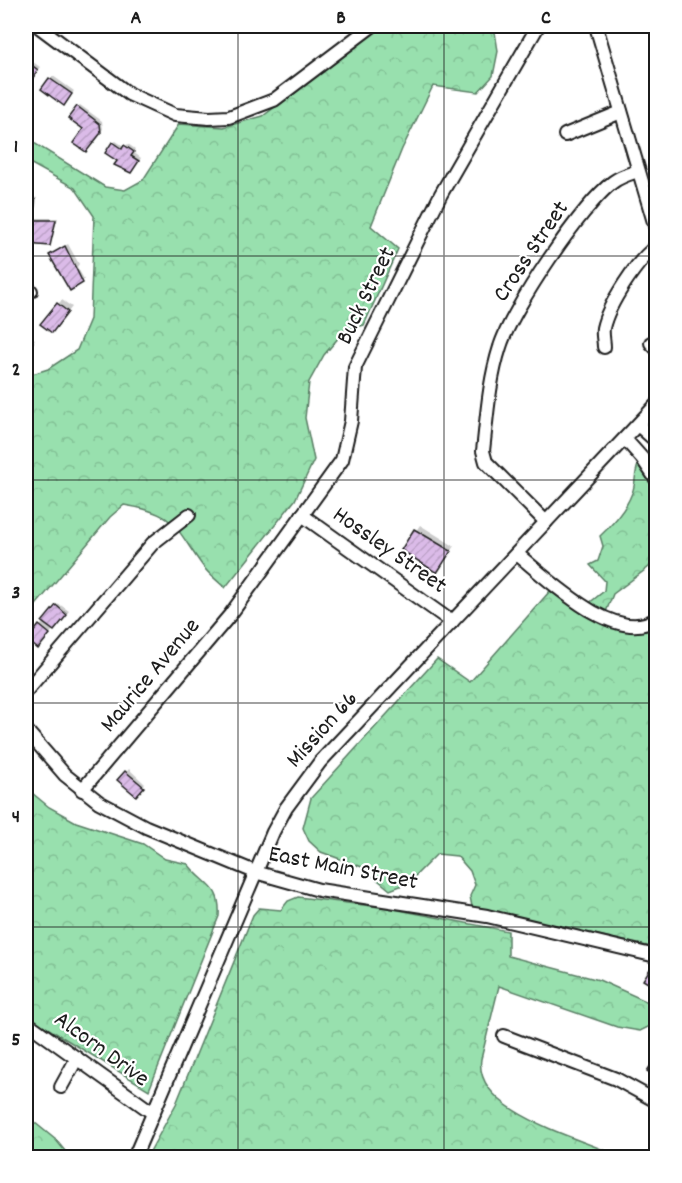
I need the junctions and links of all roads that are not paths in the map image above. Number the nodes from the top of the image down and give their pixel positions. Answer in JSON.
{"nodes":[{"id":1,"x":38,"y":26,"type":"edge"},
{"id":2,"x":372,"y":26,"type":"edge"},
{"id":3,"x":538,"y":26,"type":"edge"},
{"id":4,"x":596,"y":26,"type":"edge"},
{"id":5,"x":621,"y":112,"type":"junction"},
{"id":6,"x":564,"y":135,"type":"dead end"},
{"id":7,"x":638,"y":171,"type":"junction"},
{"id":8,"x":657,"y":229,"type":"edge"},
{"id":9,"x":657,"y":247,"type":"edge"},
{"id":10,"x":604,"y":347,"type":"dead end"},
{"id":11,"x":657,"y":405,"type":"edge"},
{"id":12,"x":638,"y":425,"type":"junction"},
{"id":13,"x":625,"y":439,"type":"junction"},
{"id":14,"x":657,"y":441,"type":"edge"},
{"id":15,"x":657,"y":479,"type":"edge"},
{"id":16,"x":189,"y":515,"type":"dead end"},
{"id":17,"x":302,"y":515,"type":"junction"},
{"id":18,"x":546,"y":522,"type":"junction"},
{"id":19,"x":517,"y":554,"type":"junction"},
{"id":20,"x":251,"y":587,"type":"joint"},
{"id":21,"x":657,"y":620,"type":"edge"},
{"id":22,"x":452,"y":622,"type":"junction"},
{"id":23,"x":26,"y":691,"type":"edge"},
{"id":24,"x":26,"y":730,"type":"edge"},
{"id":25,"x":82,"y":790,"type":"junction"},
{"id":26,"x":255,"y":873,"type":"junction"},
{"id":27,"x":657,"y":956,"type":"edge"},
{"id":28,"x":26,"y":1022,"type":"edge"},
{"id":29,"x":504,"y":1036,"type":"dead end"},
{"id":30,"x":77,"y":1058,"type":"junction"},
{"id":31,"x":61,"y":1087,"type":"dead end"},
{"id":32,"x":657,"y":1101,"type":"edge"},
{"id":33,"x":153,"y":1113,"type":"junction"},
{"id":34,"x":134,"y":1158,"type":"edge"}],
"edges":[{"from":1,"to":2,"type":"street"},
{"from":3,"to":17,"type":"street","name":"Buck Street"},
{"from":4,"to":5,"type":"street"},
{"from":5,"to":6,"type":"street"},
{"from":5,"to":7,"type":"street"},
{"from":7,"to":8,"type":"street"},
{"from":7,"to":18,"type":"street","name":"Cross Street"},
{"from":9,"to":10,"type":"street"},
{"from":11,"to":12,"type":"street","name":"Mission 66"},
{"from":12,"to":13,"type":"street","name":"Mission 66"},
{"from":12,"to":14,"type":"street"},
{"from":13,"to":15,"type":"street"},
{"from":13,"to":18,"type":"street","name":"Mission 66"},
{"from":16,"to":23,"type":"street"},
{"from":17,"to":20,"type":"street","name":"Buck Street"},
{"from":17,"to":22,"type":"street","name":"Hossley Street"},
{"from":18,"to":19,"type":"street","name":"Mission 66"},
{"from":19,"to":21,"type":"street"},
{"from":19,"to":22,"type":"street","name":"Mission 66"},
{"from":20,"to":25,"type":"street","name":"Maurice Avenue"},
{"from":22,"to":26,"type":"street","name":"Mission 66"},
{"from":24,"to":25,"type":"street","name":"East Main Street"},
{"from":25,"to":26,"type":"street","name":"East Main Street"},
{"from":26,"to":27,"type":"street","name":"East Main Street"},
{"from":26,"to":33,"type":"street","name":"Mission 66"},
{"from":28,"to":30,"type":"street","name":"Alcorn Drive"},
{"from":29,"to":32,"type":"street"},
{"from":30,"to":31,"type":"street"},
{"from":30,"to":33,"type":"street","name":"Alcorn Drive"},
{"from":33,"to":34,"type":"street","name":"Mission 66"}]}
